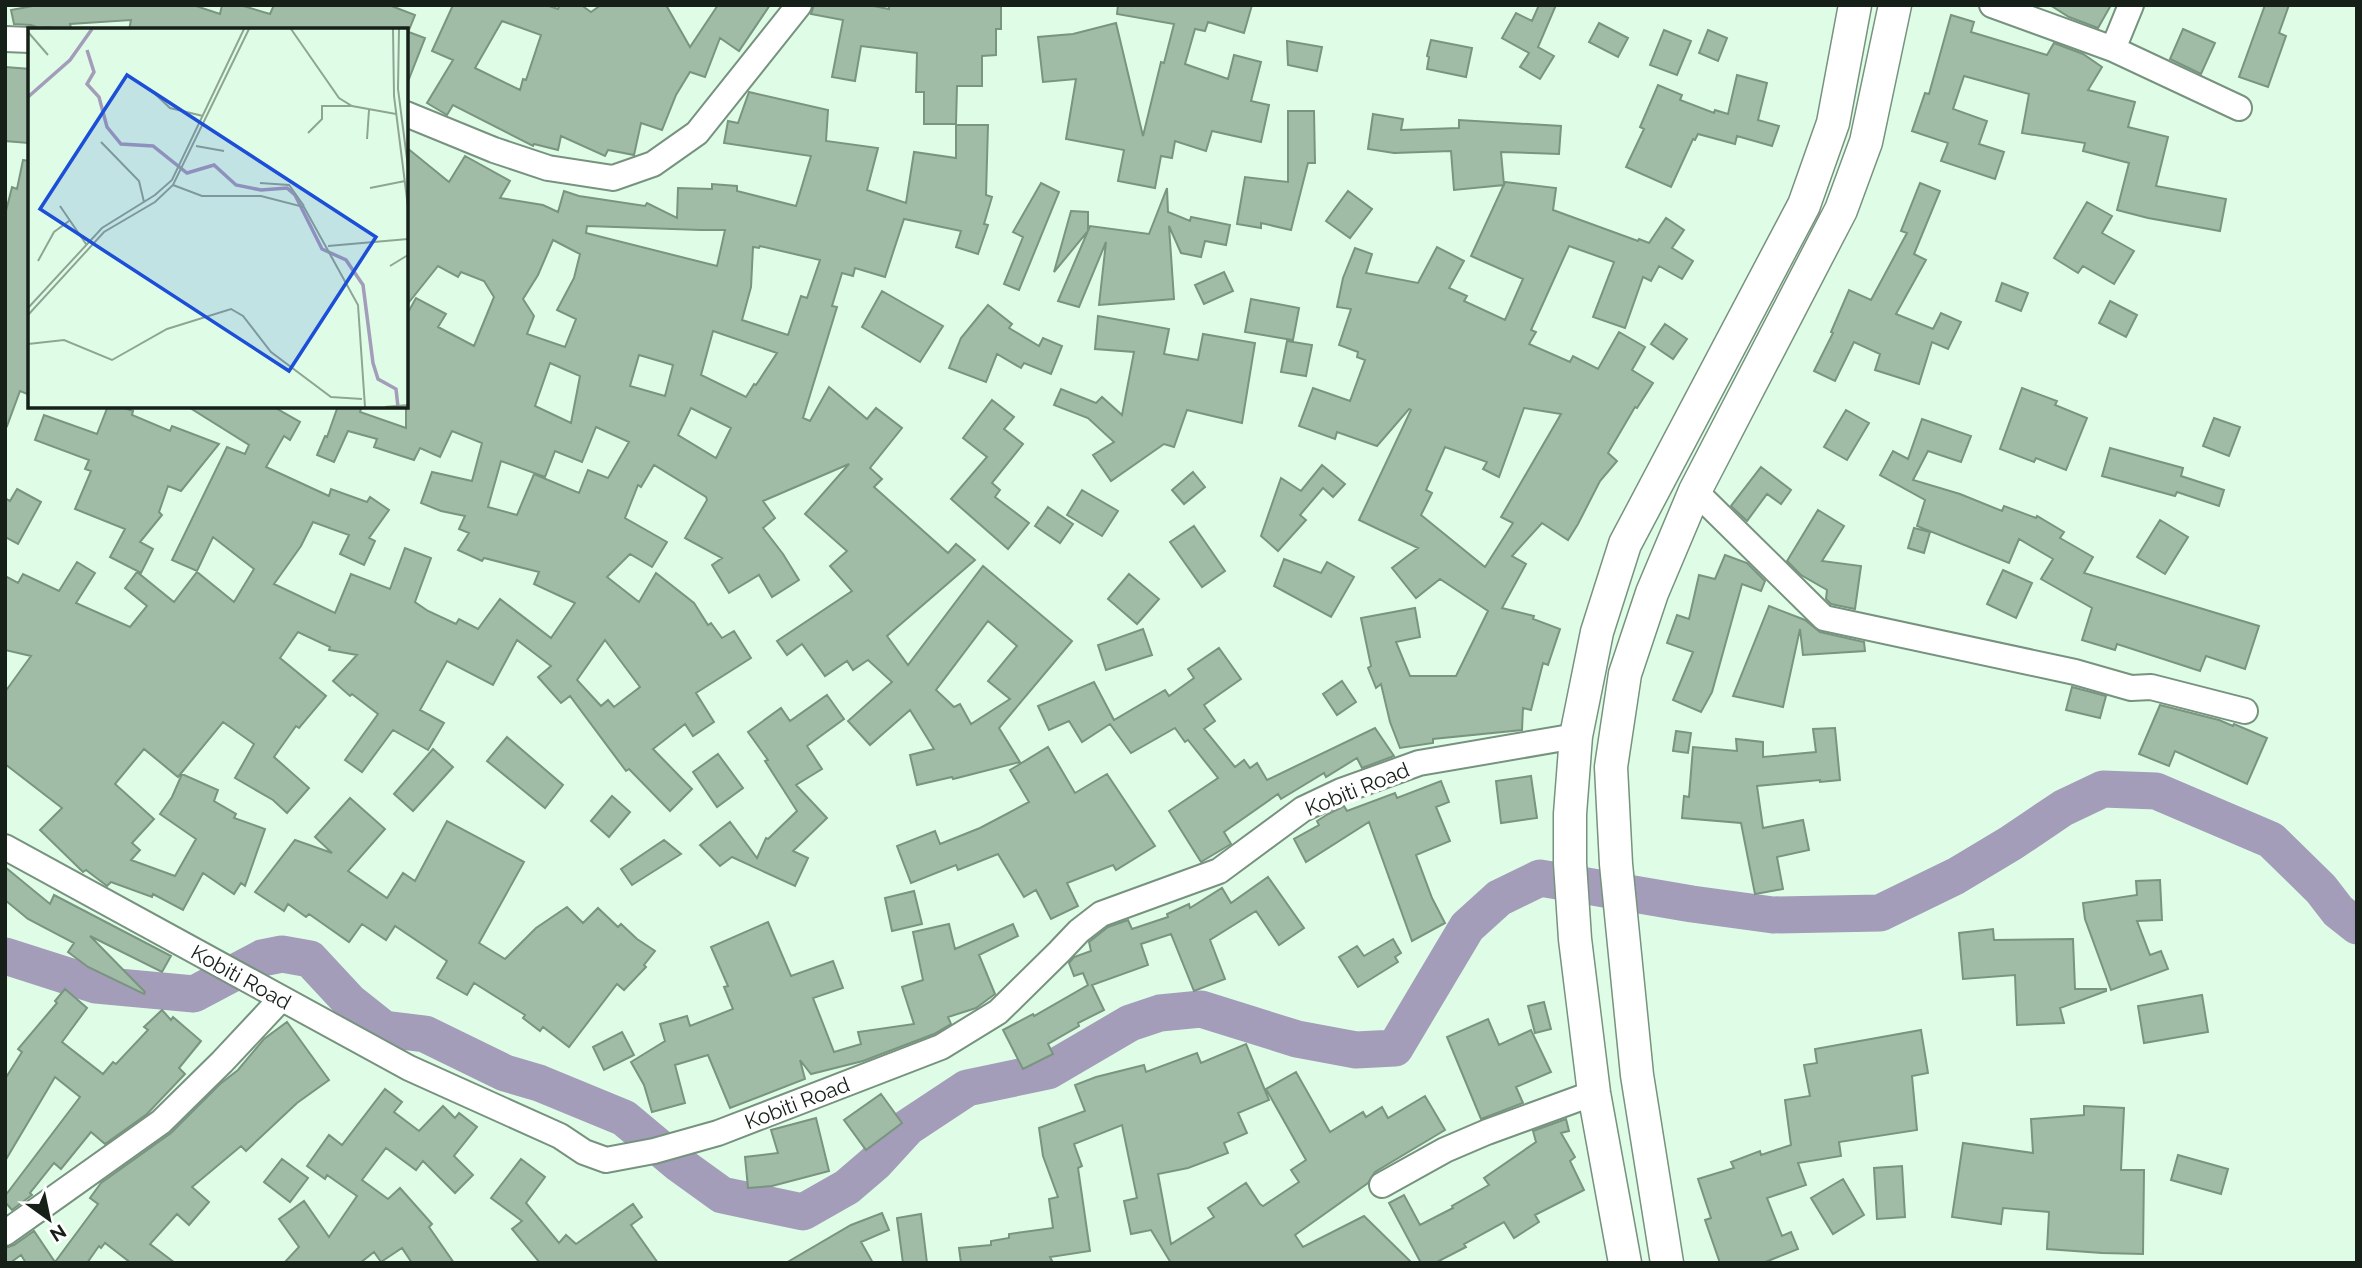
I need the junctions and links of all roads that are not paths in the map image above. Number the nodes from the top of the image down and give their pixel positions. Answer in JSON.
{"nodes":[{"id":1,"x":799,"y":5,"type":"edge"},
{"id":2,"x":1855,"y":5,"type":"edge"},
{"id":3,"x":1895,"y":5,"type":"edge"},
{"id":4,"x":1993,"y":5,"type":"edge"},
{"id":5,"x":2131,"y":5,"type":"edge"},
{"id":6,"x":5,"y":39,"type":"edge"},
{"id":7,"x":28,"y":40,"type":"edge"},
{"id":8,"x":2113,"y":49,"type":"junction"},
{"id":9,"x":2239,"y":108,"type":"dead end"},
{"id":10,"x":408,"y":115,"type":"edge"},
{"id":11,"x":1695,"y":491,"type":"junction"},
{"id":12,"x":2245,"y":712,"type":"dead end"},
{"id":13,"x":1576,"y":736,"type":"junction"},
{"id":14,"x":5,"y":847,"type":"edge"},
{"id":15,"x":281,"y":999,"type":"junction"},
{"id":16,"x":1594,"y":1093,"type":"junction"},
{"id":17,"x":1382,"y":1185,"type":"dead end"},
{"id":18,"x":5,"y":1233,"type":"edge"},
{"id":19,"x":1625,"y":1263,"type":"edge"},
{"id":20,"x":1667,"y":1263,"type":"edge"}],
"edges":[{"from":1,"to":10,"type":"street"},
{"from":2,"to":13,"type":"main road"},
{"from":3,"to":11,"type":"main road"},
{"from":4,"to":8,"type":"street"},
{"from":5,"to":8,"type":"street"},
{"from":6,"to":7,"type":"street"},
{"from":8,"to":9,"type":"street"},
{"from":11,"to":12,"type":"street"},
{"from":11,"to":20,"type":"main road"},
{"from":13,"to":15,"type":"street","name":"Kobiti Road"},
{"from":13,"to":16,"type":"main road"},
{"from":14,"to":15,"type":"street","name":"Kobiti Road"},
{"from":15,"to":18,"type":"street"},
{"from":16,"to":17,"type":"street"},
{"from":16,"to":19,"type":"main road"}]}
